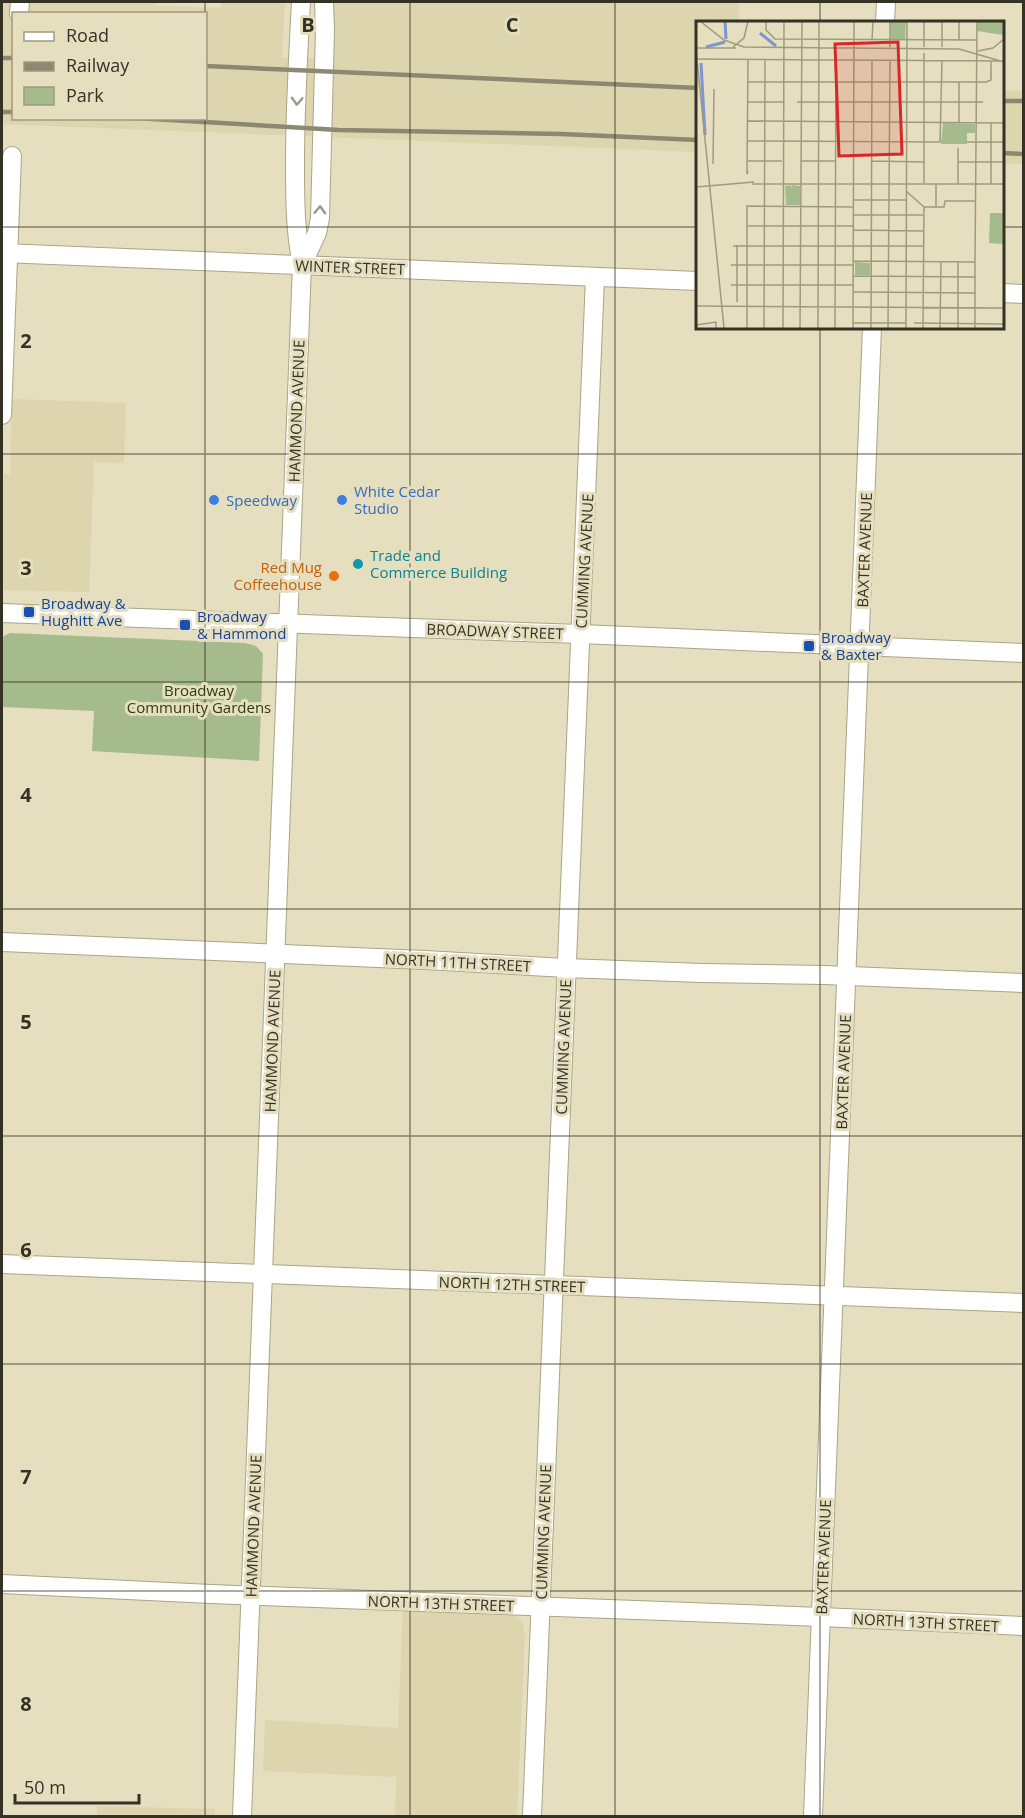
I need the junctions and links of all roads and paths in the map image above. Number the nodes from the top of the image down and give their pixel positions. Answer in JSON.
{"nodes":[{"id":1,"x":301,"y":2,"type":"edge"},
{"id":2,"x":324,"y":2,"type":"edge"},
{"id":3,"x":886,"y":2,"type":"edge"},
{"id":4,"x":885,"y":21,"type":"edge"},
{"id":5,"x":12,"y":156,"type":"dead end"},
{"id":6,"x":5,"y":254,"type":"edge"},
{"id":7,"x":302,"y":265,"type":"junction"},
{"id":8,"x":595,"y":277,"type":"junction"},
{"id":9,"x":696,"y":281,"type":"edge"},
{"id":10,"x":1004,"y":293,"type":"edge"},
{"id":11,"x":1023,"y":294,"type":"edge"},
{"id":12,"x":873,"y":328,"type":"edge"},
{"id":13,"x":2,"y":415,"type":"edge"},
{"id":14,"x":2,"y":613,"type":"edge"},
{"id":15,"x":288,"y":624,"type":"junction"},
{"id":16,"x":580,"y":634,"type":"junction"},
{"id":17,"x":860,"y":647,"type":"junction"},
{"id":18,"x":1023,"y":652,"type":"edge"},
{"id":19,"x":2,"y":942,"type":"edge"},
{"id":20,"x":275,"y":954,"type":"junction"},
{"id":21,"x":566,"y":968,"type":"junction"},
{"id":22,"x":847,"y":976,"type":"junction"},
{"id":23,"x":1023,"y":983,"type":"edge"},
{"id":24,"x":2,"y":1264,"type":"edge"},
{"id":25,"x":263,"y":1273,"type":"junction"},
{"id":26,"x":554,"y":1286,"type":"junction"},
{"id":27,"x":833,"y":1295,"type":"junction"},
{"id":28,"x":1023,"y":1303,"type":"edge"},
{"id":29,"x":2,"y":1584,"type":"edge"},
{"id":30,"x":250,"y":1596,"type":"junction"},
{"id":31,"x":540,"y":1607,"type":"junction"},
{"id":32,"x":821,"y":1617,"type":"junction"},
{"id":33,"x":1023,"y":1626,"type":"edge"},
{"id":34,"x":242,"y":1816,"type":"edge"},
{"id":35,"x":532,"y":1816,"type":"edge"},
{"id":36,"x":813,"y":1816,"type":"edge"}],
"edges":[{"from":1,"to":7,"type":"street","name":"HAMMOND AVENUE","one_way":true},
{"from":7,"to":2,"type":"street","name":"HAMMOND AVENUE","one_way":true},
{"from":3,"to":4,"type":"street"},
{"from":5,"to":6,"type":"street"},
{"from":6,"to":7,"type":"street","name":"WINTER STREET"},
{"from":6,"to":13,"type":"street"},
{"from":7,"to":8,"type":"street","name":"WINTER STREET"},
{"from":7,"to":15,"type":"street","name":"HAMMOND AVENUE"},
{"from":8,"to":9,"type":"street","name":"WINTER STREET"},
{"from":8,"to":16,"type":"street","name":"CUMMING AVENUE"},
{"from":10,"to":11,"type":"street"},
{"from":12,"to":17,"type":"street","name":"BAXTER AVENUE"},
{"from":14,"to":15,"type":"street","name":"BROADWAY STREET"},
{"from":15,"to":16,"type":"street","name":"BROADWAY STREET"},
{"from":15,"to":20,"type":"street","name":"HAMMOND AVENUE"},
{"from":16,"to":17,"type":"street","name":"BROADWAY STREET"},
{"from":16,"to":21,"type":"street","name":"CUMMING AVENUE"},
{"from":17,"to":18,"type":"street","name":"BROADWAY STREET"},
{"from":17,"to":22,"type":"street","name":"BAXTER AVENUE"},
{"from":19,"to":20,"type":"street","name":"NORTH 11TH STREET"},
{"from":20,"to":21,"type":"street","name":"NORTH 11TH STREET"},
{"from":20,"to":25,"type":"street","name":"HAMMOND AVENUE"},
{"from":21,"to":22,"type":"street","name":"NORTH 11TH STREET"},
{"from":21,"to":26,"type":"street","name":"CUMMING AVENUE"},
{"from":22,"to":23,"type":"street","name":"NORTH 11TH STREET"},
{"from":22,"to":27,"type":"street","name":"BAXTER AVENUE"},
{"from":24,"to":25,"type":"street","name":"NORTH 12TH STREET"},
{"from":25,"to":26,"type":"street","name":"NORTH 12TH STREET"},
{"from":25,"to":30,"type":"street","name":"HAMMOND AVENUE"},
{"from":26,"to":27,"type":"street","name":"NORTH 12TH STREET"},
{"from":26,"to":31,"type":"street","name":"CUMMING AVENUE"},
{"from":27,"to":28,"type":"street","name":"NORTH 12TH STREET"},
{"from":27,"to":32,"type":"street","name":"BAXTER AVENUE"},
{"from":29,"to":30,"type":"street","name":"NORTH 13TH STREET"},
{"from":30,"to":31,"type":"street","name":"NORTH 13TH STREET"},
{"from":30,"to":34,"type":"street","name":"HAMMOND AVENUE"},
{"from":31,"to":32,"type":"street","name":"NORTH 13TH STREET"},
{"from":31,"to":35,"type":"street","name":"CUMMING AVENUE"},
{"from":32,"to":33,"type":"street","name":"NORTH 13TH STREET"},
{"from":32,"to":36,"type":"street","name":"BAXTER AVENUE"}]}
